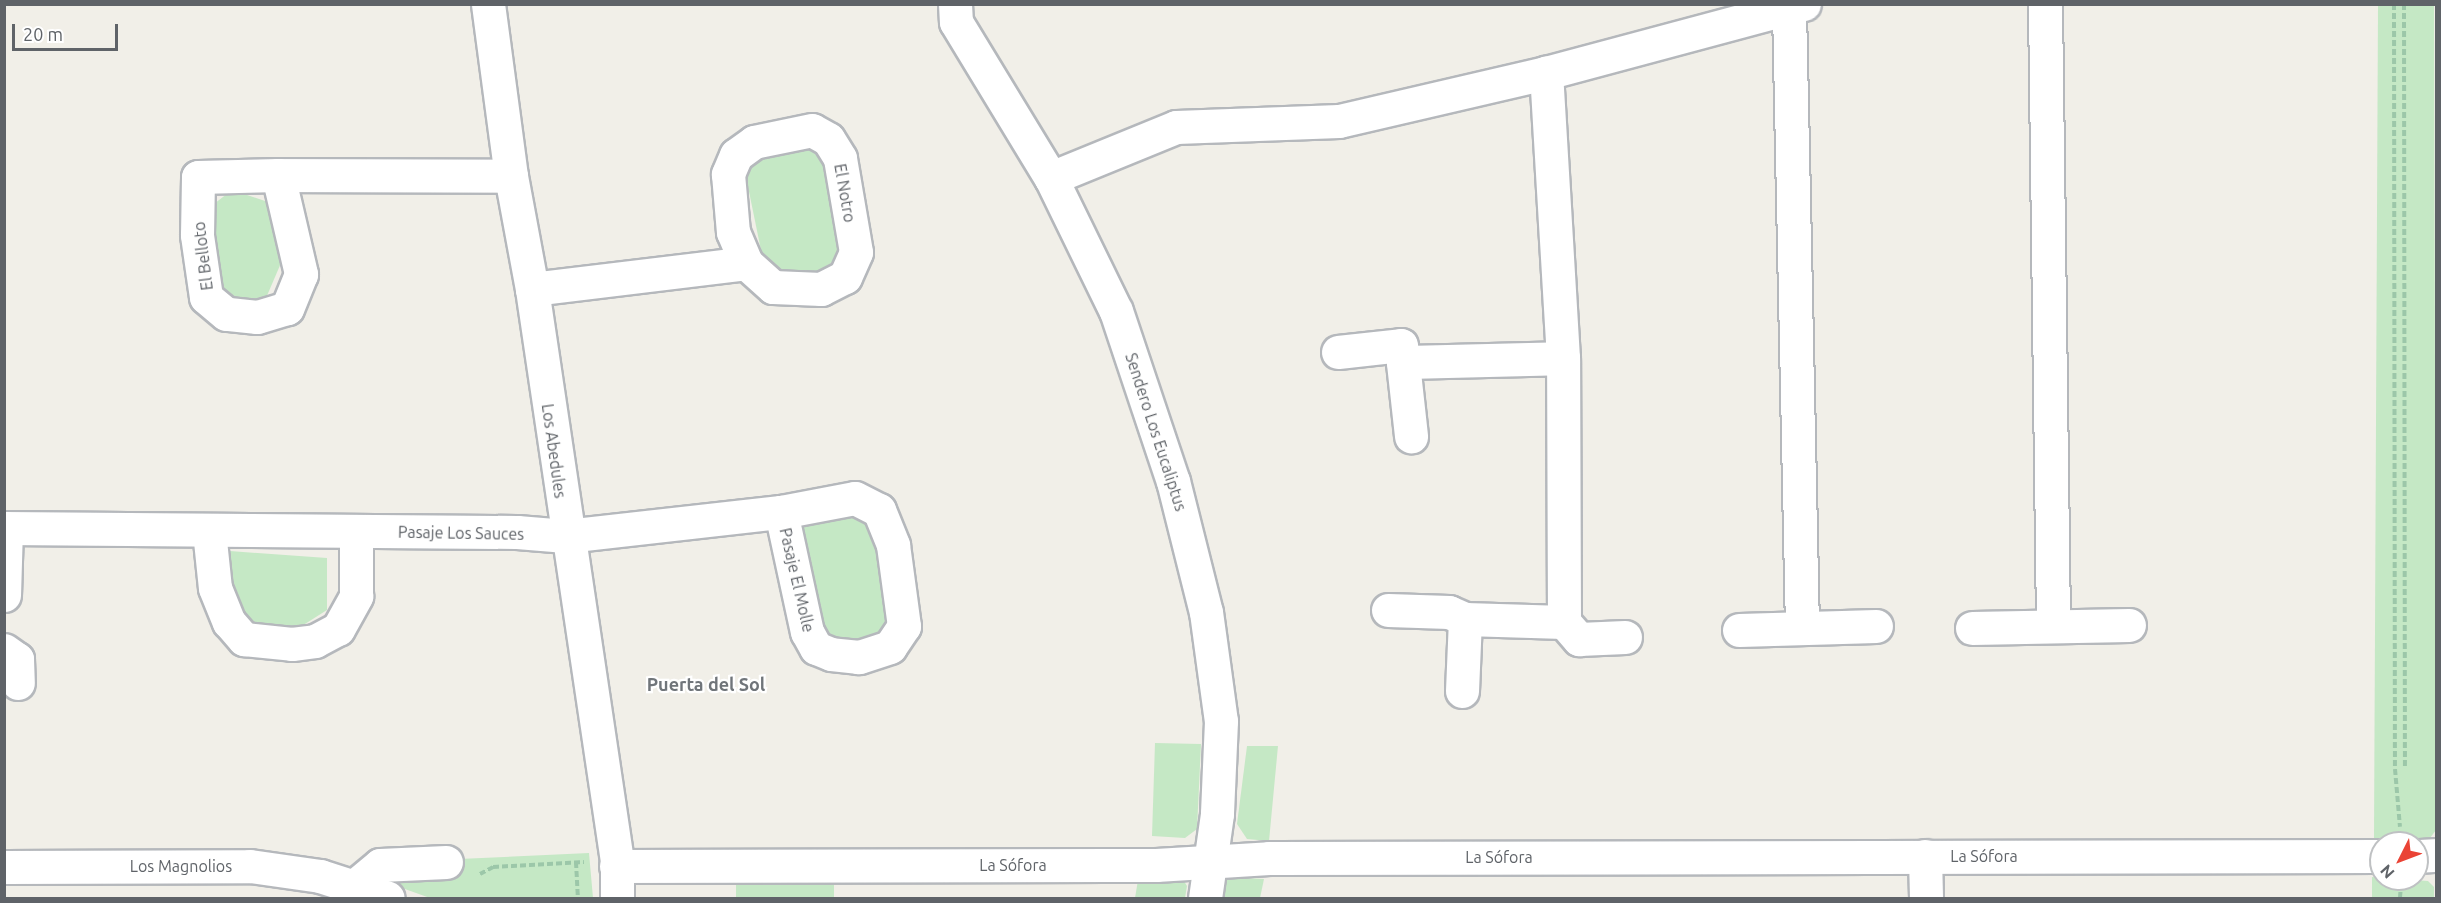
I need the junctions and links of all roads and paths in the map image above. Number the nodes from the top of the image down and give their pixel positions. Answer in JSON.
{"nodes":[{"id":1,"x":488,"y":4,"type":"edge"},
{"id":2,"x":955,"y":4,"type":"edge"},
{"id":3,"x":2045,"y":4,"type":"edge"},
{"id":4,"x":2394,"y":4,"type":"edge"},
{"id":5,"x":2404,"y":4,"type":"edge"},
{"id":6,"x":1797,"y":6,"type":"edge"},
{"id":7,"x":1546,"y":73,"type":"junction"},
{"id":8,"x":278,"y":175,"type":"junction"},
{"id":9,"x":511,"y":176,"type":"junction"},
{"id":10,"x":1051,"y":178,"type":"junction"},
{"id":11,"x":746,"y":263,"type":"junction"},
{"id":12,"x":532,"y":290,"type":"junction"},
{"id":13,"x":1338,"y":352,"type":"dead end"},
{"id":14,"x":1563,"y":358,"type":"junction"},
{"id":15,"x":1403,"y":362,"type":"junction"},
{"id":16,"x":1411,"y":436,"type":"dead end"},
{"id":17,"x":781,"y":512,"type":"junction"},
{"id":18,"x":5,"y":528,"type":"edge"},
{"id":19,"x":209,"y":531,"type":"junction"},
{"id":20,"x":356,"y":532,"type":"junction"},
{"id":21,"x":566,"y":537,"type":"junction"},
{"id":22,"x":4,"y":595,"type":"edge"},
{"id":23,"x":1388,"y":610,"type":"dead end"},
{"id":24,"x":1465,"y":619,"type":"junction"},
{"id":25,"x":1564,"y":622,"type":"junction"},
{"id":26,"x":2129,"y":625,"type":"dead end"},
{"id":27,"x":1876,"y":626,"type":"dead end"},
{"id":28,"x":2053,"y":626,"type":"junction"},
{"id":29,"x":1802,"y":628,"type":"junction"},
{"id":30,"x":1972,"y":628,"type":"dead end"},
{"id":31,"x":1739,"y":630,"type":"dead end"},
{"id":32,"x":1625,"y":637,"type":"dead end"},
{"id":33,"x":4,"y":650,"type":"edge"},
{"id":34,"x":18,"y":683,"type":"dead end"},
{"id":35,"x":1462,"y":691,"type":"dead end"},
{"id":36,"x":2405,"y":769,"type":"dead end"},
{"id":37,"x":2398,"y":831,"type":"edge"},
{"id":38,"x":2369,"y":849,"type":"edge"},
{"id":39,"x":1925,"y":856,"type":"junction"},
{"id":40,"x":446,"y":862,"type":"dead end"},
{"id":41,"x":576,"y":862,"type":"junction"},
{"id":42,"x":1211,"y":862,"type":"junction"},
{"id":43,"x":617,"y":863,"type":"junction"},
{"id":44,"x":4,"y":867,"type":"edge"},
{"id":45,"x":477,"y":881,"type":"dead end"},
{"id":46,"x":356,"y":885,"type":"junction"},
{"id":47,"x":320,"y":887,"type":"edge"},
{"id":48,"x":388,"y":898,"type":"edge"},
{"id":49,"x":578,"y":898,"type":"edge"},
{"id":50,"x":617,"y":898,"type":"edge"},
{"id":51,"x":1205,"y":898,"type":"edge"},
{"id":52,"x":1926,"y":898,"type":"edge"}],
"edges":[{"from":1,"to":9,"type":"street","name":"Los Abedules"},
{"from":2,"to":10,"type":"street","name":"Sendero Los Eucaliptus"},
{"from":3,"to":28,"type":"street"},
{"from":4,"to":37,"type":"path"},
{"from":5,"to":36,"type":"path"},
{"from":6,"to":7,"type":"street"},
{"from":6,"to":29,"type":"street"},
{"from":7,"to":10,"type":"street"},
{"from":7,"to":14,"type":"street"},
{"from":8,"to":8,"type":"street","name":"El Belloto"},
{"from":8,"to":9,"type":"street","name":"El Belloto"},
{"from":9,"to":12,"type":"street","name":"Los Abedules"},
{"from":10,"to":42,"type":"street","name":"Sendero Los Eucaliptus"},
{"from":11,"to":11,"type":"street","name":"El Notro"},
{"from":11,"to":12,"type":"street"},
{"from":12,"to":21,"type":"street","name":"Los Abedules"},
{"from":13,"to":15,"type":"street"},
{"from":14,"to":15,"type":"street"},
{"from":14,"to":25,"type":"street"},
{"from":15,"to":16,"type":"street"},
{"from":17,"to":17,"type":"street","name":"Pasaje El Molle"},
{"from":17,"to":21,"type":"street","name":"Pasaje El Molle"},
{"from":18,"to":19,"type":"street","name":"Pasaje Los Sauces"},
{"from":18,"to":22,"type":"street","name":"Pasaje Los Sauces"},
{"from":19,"to":20,"type":"street","name":"Pasaje Los Sauces"},
{"from":19,"to":20,"type":"street"},
{"from":20,"to":21,"type":"street","name":"Pasaje Los Sauces"},
{"from":21,"to":43,"type":"street","name":"Los Abedules"},
{"from":23,"to":24,"type":"street"},
{"from":24,"to":25,"type":"street"},
{"from":24,"to":35,"type":"street"},
{"from":25,"to":32,"type":"street"},
{"from":26,"to":28,"type":"street"},
{"from":27,"to":29,"type":"street"},
{"from":28,"to":30,"type":"street"},
{"from":29,"to":31,"type":"street"},
{"from":33,"to":34,"type":"street"},
{"from":38,"to":39,"type":"street","name":"La Sófora"},
{"from":39,"to":42,"type":"street","name":"La Sófora"},
{"from":39,"to":52,"type":"street"},
{"from":40,"to":46,"type":"street"},
{"from":41,"to":43,"type":"path"},
{"from":41,"to":45,"type":"path"},
{"from":41,"to":49,"type":"path"},
{"from":42,"to":43,"type":"street","name":"La Sófora"},
{"from":42,"to":51,"type":"street","name":"Sendero Los Eucaliptus"},
{"from":43,"to":50,"type":"street","name":"Los Abedules"},
{"from":44,"to":47,"type":"street","name":"Los Magnolios"},
{"from":46,"to":47,"type":"street","name":"Los Magnolios"},
{"from":46,"to":48,"type":"street","name":"Los Magnolios"}]}
